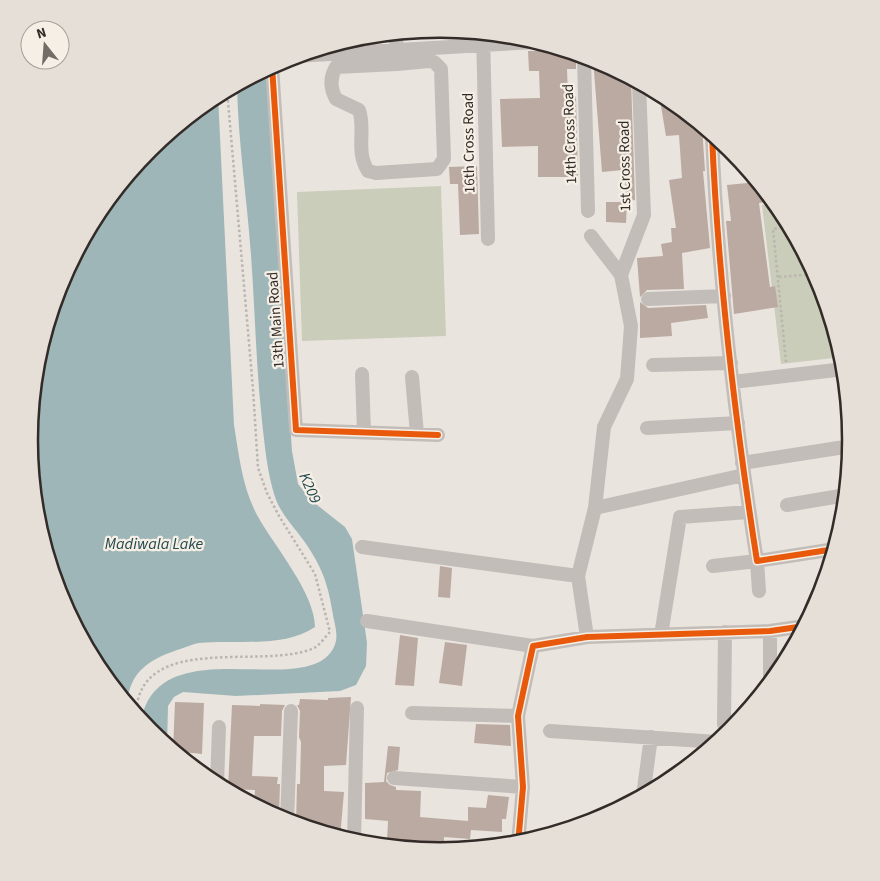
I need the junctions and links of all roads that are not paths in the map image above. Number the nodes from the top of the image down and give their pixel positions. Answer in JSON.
{"nodes":[{"id":1,"x":396,"y":40,"type":"edge"},
{"id":2,"x":479,"y":40,"type":"edge"},
{"id":3,"x":483,"y":40,"type":"edge"},
{"id":4,"x":321,"y":56,"type":"edge"},
{"id":5,"x":397,"y":57,"type":"junction"},
{"id":6,"x":584,"y":65,"type":"edge"},
{"id":7,"x":273,"y":75,"type":"edge"},
{"id":8,"x":639,"y":91,"type":"edge"},
{"id":9,"x":712,"y":145,"type":"edge"},
{"id":10,"x":588,"y":211,"type":"dead end"},
{"id":11,"x":591,"y":236,"type":"dead end"},
{"id":12,"x":488,"y":240,"type":"dead end"},
{"id":13,"x":621,"y":275,"type":"junction"},
{"id":14,"x":724,"y":296,"type":"junction"},
{"id":15,"x":648,"y":299,"type":"dead end"},
{"id":16,"x":731,"y":363,"type":"junction"},
{"id":17,"x":653,"y":366,"type":"dead end"},
{"id":18,"x":836,"y":370,"type":"edge"},
{"id":19,"x":362,"y":374,"type":"dead end"},
{"id":20,"x":412,"y":378,"type":"dead end"},
{"id":21,"x":733,"y":382,"type":"junction"},
{"id":22,"x":738,"y":423,"type":"junction"},
{"id":23,"x":647,"y":428,"type":"dead end"},
{"id":24,"x":364,"y":432,"type":"junction"},
{"id":25,"x":417,"y":434,"type":"junction"},
{"id":26,"x":438,"y":435,"type":"dead end"},
{"id":27,"x":842,"y":448,"type":"edge"},
{"id":28,"x":743,"y":469,"type":"junction"},
{"id":29,"x":838,"y":496,"type":"edge"},
{"id":30,"x":787,"y":505,"type":"dead end"},
{"id":31,"x":595,"y":508,"type":"junction"},
{"id":32,"x":750,"y":512,"type":"junction"},
{"id":33,"x":362,"y":547,"type":"dead end"},
{"id":34,"x":827,"y":550,"type":"edge"},
{"id":35,"x":757,"y":562,"type":"junction"},
{"id":36,"x":713,"y":566,"type":"dead end"},
{"id":37,"x":578,"y":576,"type":"junction"},
{"id":38,"x":759,"y":590,"type":"dead end"},
{"id":39,"x":367,"y":621,"type":"dead end"},
{"id":40,"x":797,"y":627,"type":"edge"},
{"id":41,"x":770,"y":631,"type":"junction"},
{"id":42,"x":725,"y":632,"type":"junction"},
{"id":43,"x":662,"y":635,"type":"junction"},
{"id":44,"x":587,"y":637,"type":"junction"},
{"id":45,"x":533,"y":646,"type":"junction"},
{"id":46,"x":770,"y":671,"type":"edge"},
{"id":47,"x":357,"y":708,"type":"dead end"},
{"id":48,"x":291,"y":710,"type":"dead end"},
{"id":49,"x":412,"y":714,"type":"dead end"},
{"id":50,"x":518,"y":716,"type":"junction"},
{"id":51,"x":724,"y":724,"type":"dead end"},
{"id":52,"x":219,"y":726,"type":"dead end"},
{"id":53,"x":550,"y":731,"type":"dead end"},
{"id":54,"x":651,"y":737,"type":"junction"},
{"id":55,"x":707,"y":741,"type":"edge"},
{"id":56,"x":217,"y":776,"type":"edge"},
{"id":57,"x":394,"y":778,"type":"dead end"},
{"id":58,"x":644,"y":787,"type":"edge"},
{"id":59,"x":523,"y":788,"type":"junction"},
{"id":60,"x":287,"y":813,"type":"edge"},
{"id":61,"x":354,"y":833,"type":"edge"},
{"id":62,"x":519,"y":835,"type":"edge"}],
"edges":[{"from":1,"to":5,"type":"street"},
{"from":2,"to":5,"type":"street"},
{"from":3,"to":12,"type":"street","name":"16th Cross Road"},
{"from":4,"to":5,"type":"street"},
{"from":5,"to":5,"type":"street"},
{"from":6,"to":10,"type":"street","name":"14th Cross Road"},
{"from":7,"to":24,"type":"street","name":"13th Main Road"},
{"from":8,"to":13,"type":"street","name":"1st Cross Road"},
{"from":9,"to":14,"type":"street"},
{"from":11,"to":13,"type":"street"},
{"from":13,"to":31,"type":"street"},
{"from":14,"to":15,"type":"street"},
{"from":14,"to":16,"type":"street"},
{"from":16,"to":17,"type":"street"},
{"from":16,"to":21,"type":"street"},
{"from":18,"to":21,"type":"street"},
{"from":19,"to":24,"type":"street"},
{"from":20,"to":25,"type":"street"},
{"from":21,"to":22,"type":"street"},
{"from":22,"to":23,"type":"street"},
{"from":22,"to":28,"type":"street"},
{"from":24,"to":25,"type":"street","name":"13th Main Road"},
{"from":25,"to":26,"type":"street","name":"13th Main Road"},
{"from":27,"to":28,"type":"street"},
{"from":28,"to":31,"type":"street"},
{"from":28,"to":32,"type":"street"},
{"from":29,"to":30,"type":"street"},
{"from":31,"to":37,"type":"street"},
{"from":32,"to":35,"type":"street"},
{"from":32,"to":43,"type":"street"},
{"from":33,"to":37,"type":"street"},
{"from":34,"to":35,"type":"street"},
{"from":35,"to":36,"type":"street"},
{"from":35,"to":38,"type":"street"},
{"from":37,"to":44,"type":"street"},
{"from":39,"to":45,"type":"street"},
{"from":40,"to":41,"type":"street"},
{"from":41,"to":42,"type":"street"},
{"from":41,"to":46,"type":"street"},
{"from":42,"to":43,"type":"street"},
{"from":42,"to":51,"type":"street"},
{"from":43,"to":44,"type":"street"},
{"from":44,"to":45,"type":"street"},
{"from":45,"to":50,"type":"street"},
{"from":47,"to":61,"type":"street"},
{"from":48,"to":60,"type":"street"},
{"from":49,"to":50,"type":"street"},
{"from":50,"to":59,"type":"street"},
{"from":52,"to":56,"type":"street"},
{"from":53,"to":54,"type":"street"},
{"from":54,"to":55,"type":"street"},
{"from":54,"to":58,"type":"street"},
{"from":57,"to":59,"type":"street"},
{"from":59,"to":62,"type":"street"}]}
